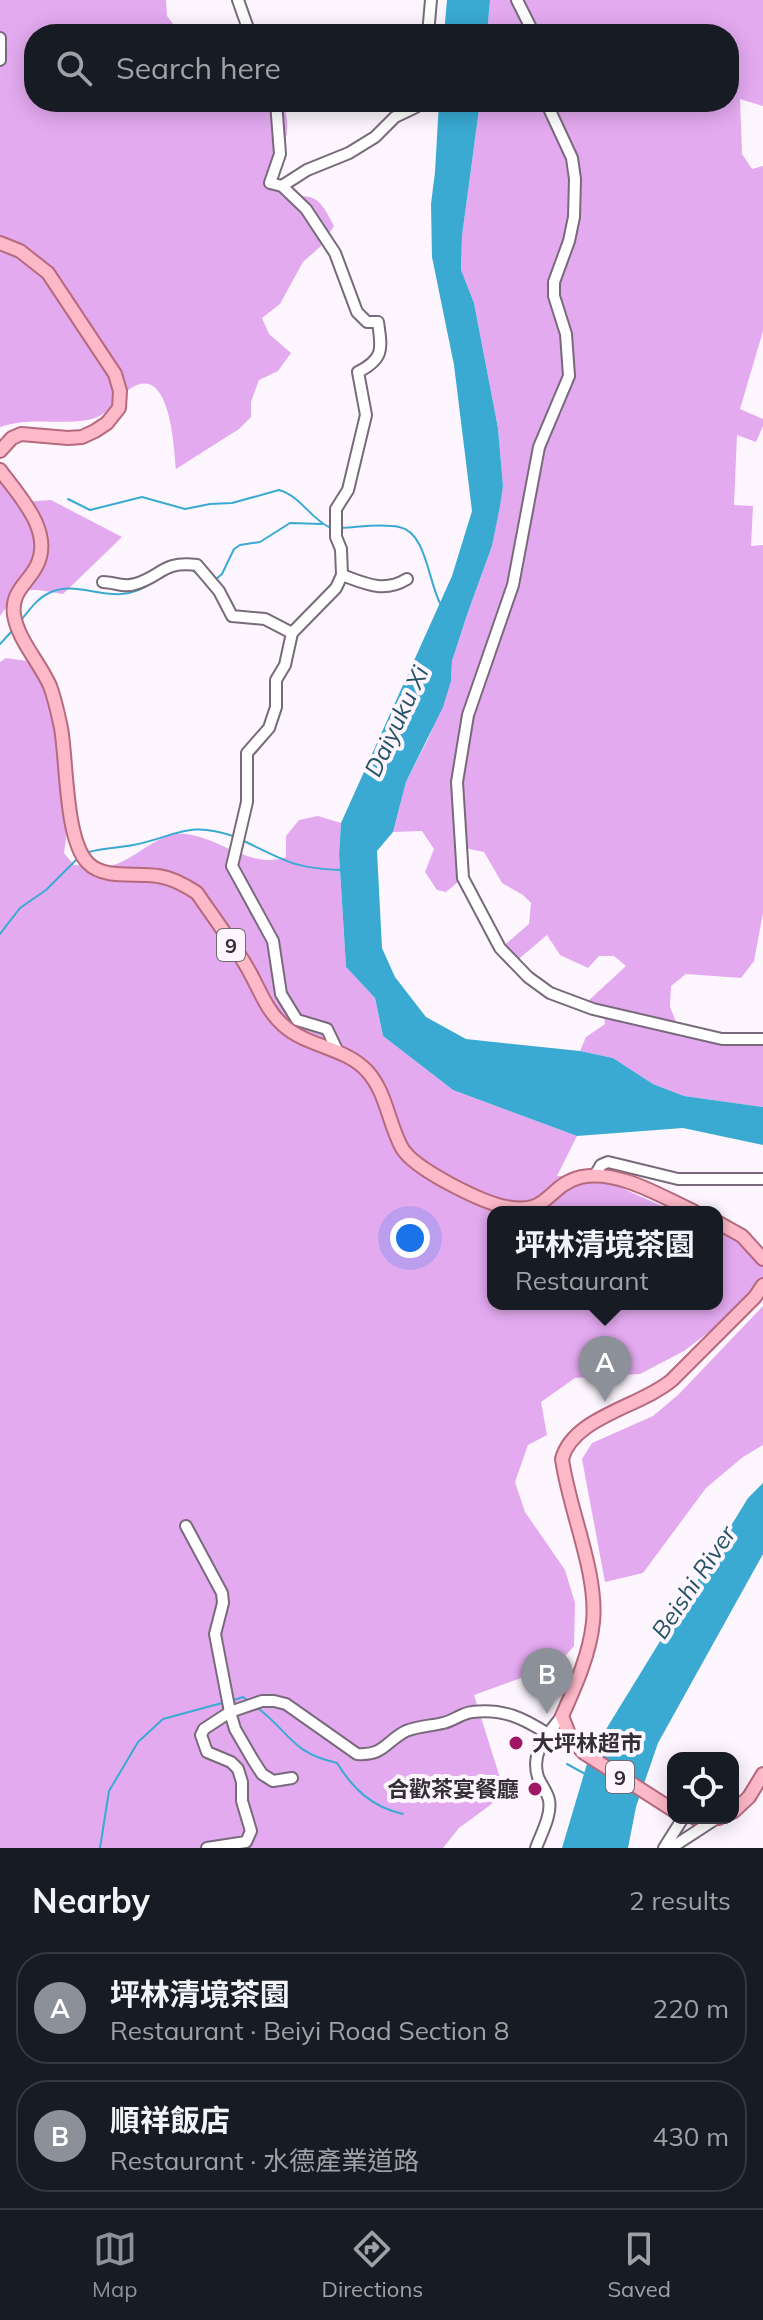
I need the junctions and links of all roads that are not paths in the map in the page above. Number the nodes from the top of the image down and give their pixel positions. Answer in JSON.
{"nodes":[{"id":1,"x":238,"y":0,"type":"edge"},
{"id":2,"x":431,"y":0,"type":"edge"},
{"id":3,"x":517,"y":0,"type":"edge"},
{"id":4,"x":246,"y":24,"type":"edge"},
{"id":5,"x":429,"y":24,"type":"edge"},
{"id":6,"x":529,"y":24,"type":"edge"},
{"id":7,"x":0,"y":38,"type":"edge"},
{"id":8,"x":0,"y":60,"type":"edge"},
{"id":9,"x":277,"y":112,"type":"edge"},
{"id":10,"x":406,"y":112,"type":"edge"},
{"id":11,"x":551,"y":112,"type":"edge"},
{"id":12,"x":282,"y":186,"type":"junction"},
{"id":13,"x":0,"y":243,"type":"edge"},
{"id":14,"x":0,"y":451,"type":"edge"},
{"id":15,"x":0,"y":470,"type":"edge"},
{"id":16,"x":342,"y":575,"type":"junction"},
{"id":17,"x":407,"y":579,"type":"dead end"},
{"id":18,"x":103,"y":582,"type":"dead end"},
{"id":19,"x":292,"y":633,"type":"junction"},
{"id":20,"x":763,"y":1039,"type":"edge"},
{"id":21,"x":338,"y":1052,"type":"junction"},
{"id":22,"x":595,"y":1175,"type":"junction"},
{"id":23,"x":763,"y":1179,"type":"edge"},
{"id":24,"x":501,"y":1206,"type":"edge"},
{"id":25,"x":537,"y":1206,"type":"edge"},
{"id":26,"x":682,"y":1206,"type":"edge"},
{"id":27,"x":723,"y":1225,"type":"edge"},
{"id":28,"x":763,"y":1259,"type":"edge"},
{"id":29,"x":763,"y":1285,"type":"edge"},
{"id":30,"x":186,"y":1526,"type":"dead end"},
{"id":31,"x":230,"y":1712,"type":"junction"},
{"id":32,"x":562,"y":1716,"type":"junction"},
{"id":33,"x":548,"y":1734,"type":"junction"},
{"id":34,"x":763,"y":1774,"type":"edge"},
{"id":35,"x":292,"y":1778,"type":"dead end"},
{"id":36,"x":667,"y":1806,"type":"edge"},
{"id":37,"x":739,"y":1806,"type":"edge"},
{"id":38,"x":679,"y":1824,"type":"edge"},
{"id":39,"x":708,"y":1824,"type":"edge"},
{"id":40,"x":207,"y":1848,"type":"edge"},
{"id":41,"x":536,"y":1848,"type":"edge"},
{"id":42,"x":664,"y":1848,"type":"edge"},
{"id":43,"x":671,"y":1848,"type":"edge"}],
"edges":[{"from":1,"to":4,"type":"street"},
{"from":2,"to":5,"type":"street"},
{"from":3,"to":6,"type":"street"},
{"from":7,"to":8,"type":"street"},
{"from":9,"to":12,"type":"street"},
{"from":10,"to":12,"type":"street"},
{"from":11,"to":20,"type":"street"},
{"from":12,"to":16,"type":"street"},
{"from":13,"to":14,"type":"main road"},
{"from":15,"to":21,"type":"main road","number":"9"},
{"from":16,"to":17,"type":"street"},
{"from":16,"to":19,"type":"street"},
{"from":18,"to":19,"type":"street"},
{"from":19,"to":21,"type":"street"},
{"from":21,"to":24,"type":"main road","number":"9"},
{"from":22,"to":23,"type":"street"},
{"from":22,"to":25,"type":"main road","number":"9"},
{"from":22,"to":26,"type":"main road"},
{"from":27,"to":28,"type":"main road"},
{"from":29,"to":32,"type":"main road"},
{"from":30,"to":31,"type":"street"},
{"from":31,"to":33,"type":"street"},
{"from":31,"to":35,"type":"street"},
{"from":31,"to":40,"type":"street"},
{"from":32,"to":33,"type":"street"},
{"from":32,"to":36,"type":"main road","number":"9"},
{"from":33,"to":41,"type":"street"},
{"from":34,"to":37,"type":"main road"},
{"from":38,"to":42,"type":"street"},
{"from":39,"to":43,"type":"street"}]}
